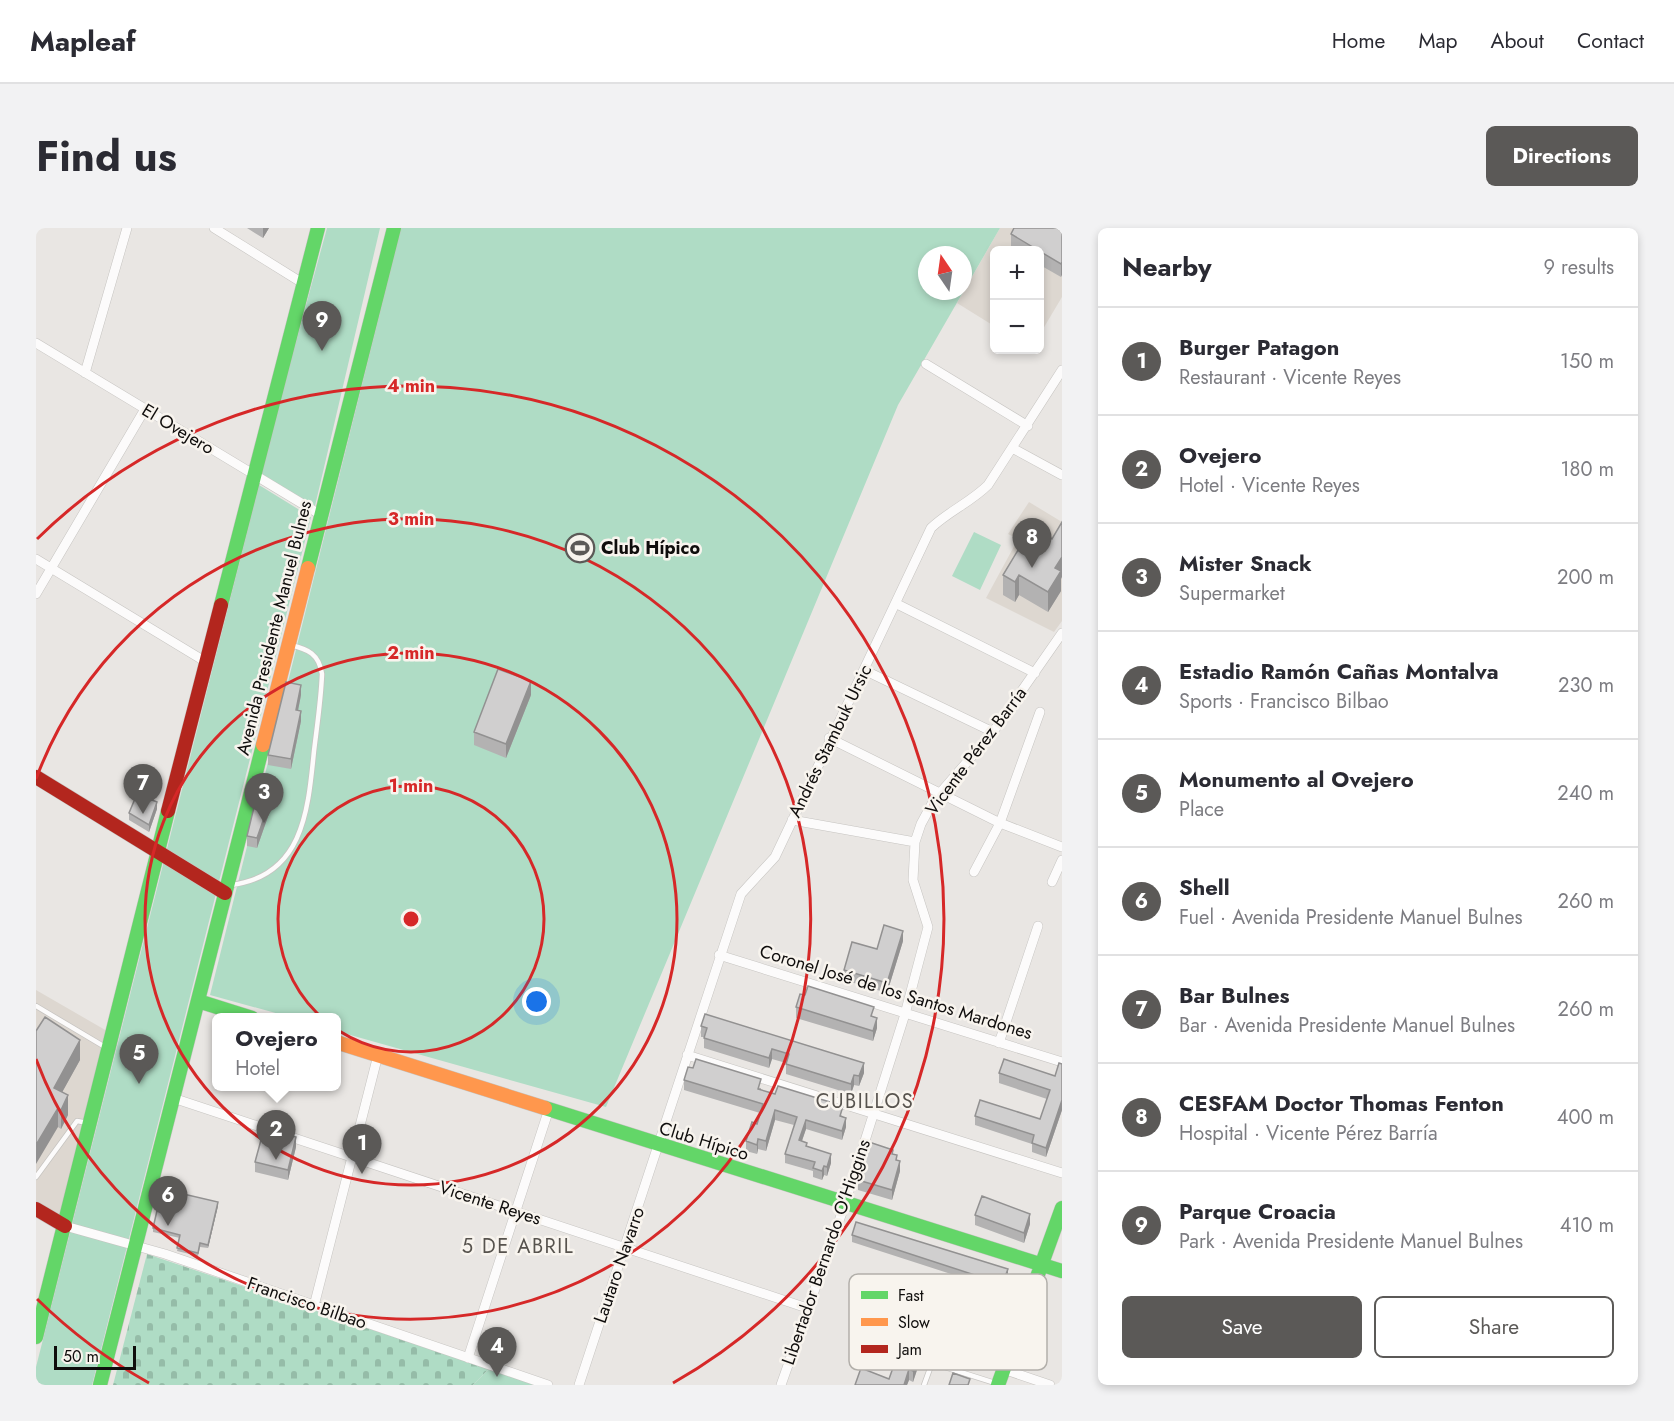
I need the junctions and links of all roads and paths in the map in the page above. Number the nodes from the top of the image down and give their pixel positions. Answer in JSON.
{"nodes":[{"id":1,"x":127,"y":228,"type":"edge"},
{"id":2,"x":214,"y":228,"type":"edge"},
{"id":3,"x":318,"y":228,"type":"edge"},
{"id":4,"x":394,"y":228,"type":"edge"},
{"id":5,"x":304,"y":284,"type":"junction"},
{"id":6,"x":36,"y":343,"type":"edge"},
{"id":7,"x":926,"y":364,"type":"dead end"},
{"id":8,"x":1062,"y":370,"type":"edge"},
{"id":9,"x":85,"y":373,"type":"junction"},
{"id":10,"x":1058,"y":387,"type":"edge"},
{"id":11,"x":145,"y":409,"type":"junction"},
{"id":12,"x":1028,"y":426,"type":"junction"},
{"id":13,"x":1014,"y":448,"type":"junction"},
{"id":14,"x":255,"y":475,"type":"junction"},
{"id":15,"x":1062,"y":475,"type":"edge"},
{"id":16,"x":321,"y":515,"type":"junction"},
{"id":17,"x":36,"y":559,"type":"edge"},
{"id":18,"x":52,"y":568,"type":"junction"},
{"id":19,"x":36,"y":594,"type":"edge"},
{"id":20,"x":897,"y":604,"type":"junction"},
{"id":21,"x":1062,"y":633,"type":"edge"},
{"id":22,"x":288,"y":645,"type":"junction"},
{"id":23,"x":206,"y":662,"type":"junction"},
{"id":24,"x":864,"y":670,"type":"junction"},
{"id":25,"x":1035,"y":673,"type":"junction"},
{"id":26,"x":1040,"y":712,"type":"dead end"},
{"id":27,"x":993,"y":732,"type":"junction"},
{"id":28,"x":830,"y":738,"type":"junction"},
{"id":29,"x":36,"y":777,"type":"edge"},
{"id":30,"x":941,"y":792,"type":"junction"},
{"id":31,"x":792,"y":820,"type":"junction"},
{"id":32,"x":1000,"y":823,"type":"junction"},
{"id":33,"x":915,"y":842,"type":"junction"},
{"id":34,"x":1062,"y":847,"type":"edge"},
{"id":35,"x":159,"y":852,"type":"junction"},
{"id":36,"x":1062,"y":860,"type":"edge"},
{"id":37,"x":974,"y":872,"type":"dead end"},
{"id":38,"x":1052,"y":882,"type":"dead end"},
{"id":39,"x":226,"y":889,"type":"junction"},
{"id":40,"x":1038,"y":926,"type":"dead end"},
{"id":41,"x":719,"y":956,"type":"junction"},
{"id":42,"x":198,"y":1001,"type":"junction"},
{"id":43,"x":36,"y":1006,"type":"edge"},
{"id":44,"x":238,"y":1013,"type":"edge"},
{"id":45,"x":905,"y":1014,"type":"junction"},
{"id":46,"x":999,"y":1043,"type":"junction"},
{"id":47,"x":341,"y":1044,"type":"edge"},
{"id":48,"x":110,"y":1049,"type":"junction"},
{"id":49,"x":378,"y":1055,"type":"junction"},
{"id":50,"x":687,"y":1055,"type":"junction"},
{"id":51,"x":1062,"y":1062,"type":"edge"},
{"id":52,"x":172,"y":1098,"type":"junction"},
{"id":53,"x":549,"y":1109,"type":"junction"},
{"id":54,"x":873,"y":1112,"type":"junction"},
{"id":55,"x":91,"y":1123,"type":"junction"},
{"id":56,"x":659,"y":1146,"type":"junction"},
{"id":57,"x":352,"y":1158,"type":"junction"},
{"id":58,"x":1062,"y":1173,"type":"edge"},
{"id":59,"x":36,"y":1177,"type":"edge"},
{"id":60,"x":845,"y":1204,"type":"junction"},
{"id":61,"x":1062,"y":1208,"type":"edge"},
{"id":62,"x":36,"y":1209,"type":"edge"},
{"id":63,"x":516,"y":1212,"type":"junction"},
{"id":64,"x":65,"y":1226,"type":"junction"},
{"id":65,"x":135,"y":1245,"type":"junction"},
{"id":66,"x":624,"y":1248,"type":"junction"},
{"id":67,"x":1042,"y":1264,"type":"junction"},
{"id":68,"x":1062,"y":1270,"type":"edge"},
{"id":69,"x":1038,"y":1274,"type":"edge"},
{"id":70,"x":314,"y":1306,"type":"junction"},
{"id":71,"x":807,"y":1308,"type":"junction"},
{"id":72,"x":36,"y":1337,"type":"edge"},
{"id":73,"x":468,"y":1358,"type":"junction"},
{"id":74,"x":929,"y":1370,"type":"edge"},
{"id":75,"x":953,"y":1370,"type":"edge"},
{"id":76,"x":1003,"y":1370,"type":"edge"},
{"id":77,"x":1006,"y":1370,"type":"edge"},
{"id":78,"x":100,"y":1385,"type":"edge"},
{"id":79,"x":548,"y":1385,"type":"edge"},
{"id":80,"x":579,"y":1385,"type":"edge"},
{"id":81,"x":781,"y":1385,"type":"edge"},
{"id":82,"x":924,"y":1385,"type":"edge"},
{"id":83,"x":998,"y":1385,"type":"edge"},
{"id":84,"x":1050,"y":1385,"type":"edge"}],
"edges":[{"from":1,"to":9,"type":"street"},
{"from":2,"to":5,"type":"street"},
{"from":3,"to":5,"type":"main road"},
{"from":4,"to":16,"type":"main road","name":"Avenida Presidente Manuel Bulnes"},
{"from":5,"to":14,"type":"main road"},
{"from":6,"to":9,"type":"street","name":"El Ovejero"},
{"from":7,"to":12,"type":"street"},
{"from":8,"to":10,"type":"street","name":"Andrés Stambuk Ursic"},
{"from":9,"to":11,"type":"street","name":"El Ovejero"},
{"from":10,"to":12,"type":"street","name":"Andrés Stambuk Ursic"},
{"from":11,"to":14,"type":"street","name":"El Ovejero"},
{"from":11,"to":18,"type":"street"},
{"from":12,"to":13,"type":"street","name":"Andrés Stambuk Ursic"},
{"from":13,"to":15,"type":"street"},
{"from":13,"to":20,"type":"street","name":"Andrés Stambuk Ursic"},
{"from":14,"to":16,"type":"street","name":"El Ovejero"},
{"from":14,"to":23,"type":"main road"},
{"from":16,"to":22,"type":"main road","name":"Avenida Presidente Manuel Bulnes"},
{"from":17,"to":18,"type":"street"},
{"from":18,"to":19,"type":"street"},
{"from":18,"to":23,"type":"street"},
{"from":20,"to":24,"type":"street","name":"Andrés Stambuk Ursic"},
{"from":20,"to":25,"type":"street"},
{"from":21,"to":25,"type":"street","name":"Vicente Pérez Barría"},
{"from":22,"to":39,"type":"main road","name":"Avenida Presidente Manuel Bulnes"},
{"from":22,"to":39,"type":"lane"},
{"from":23,"to":35,"type":"main road"},
{"from":24,"to":27,"type":"street"},
{"from":24,"to":28,"type":"street","name":"Andrés Stambuk Ursic"},
{"from":25,"to":27,"type":"street","name":"Vicente Pérez Barría"},
{"from":26,"to":32,"type":"street"},
{"from":27,"to":30,"type":"street","name":"Vicente Pérez Barría"},
{"from":28,"to":30,"type":"street"},
{"from":28,"to":31,"type":"street","name":"Andrés Stambuk Ursic"},
{"from":29,"to":35,"type":"main road"},
{"from":30,"to":32,"type":"street"},
{"from":30,"to":33,"type":"street","name":"Vicente Pérez Barría"},
{"from":31,"to":33,"type":"street"},
{"from":31,"to":41,"type":"street","name":"Andrés Stambuk Ursic"},
{"from":32,"to":34,"type":"street"},
{"from":32,"to":37,"type":"street"},
{"from":33,"to":45,"type":"street","name":"Libertador Bernardo O'Higgins"},
{"from":35,"to":39,"type":"main road"},
{"from":35,"to":48,"type":"main road"},
{"from":36,"to":38,"type":"street"},
{"from":39,"to":42,"type":"main road","name":"Avenida Presidente Manuel Bulnes"},
{"from":40,"to":46,"type":"street"},
{"from":41,"to":45,"type":"street","name":"Coronel José de los Santos Mardones"},
{"from":41,"to":50,"type":"street","name":"Andrés Stambuk Ursic"},
{"from":42,"to":44,"type":"main road"},
{"from":42,"to":52,"type":"main road","name":"Avenida Presidente Manuel Bulnes"},
{"from":43,"to":48,"type":"lane"},
{"from":45,"to":46,"type":"street","name":"Coronel José de los Santos Mardones"},
{"from":45,"to":54,"type":"street","name":"Libertador Bernardo O'Higgins"},
{"from":46,"to":51,"type":"street","name":"Coronel José de los Santos Mardones"},
{"from":47,"to":49,"type":"main road","name":"Club Hípico"},
{"from":48,"to":55,"type":"main road"},
{"from":49,"to":53,"type":"main road","name":"Club Hípico"},
{"from":49,"to":57,"type":"street"},
{"from":50,"to":54,"type":"street"},
{"from":50,"to":56,"type":"street","name":"Andrés Stambuk Ursic"},
{"from":52,"to":57,"type":"street","name":"Vicente Reyes"},
{"from":52,"to":65,"type":"main road","name":"Avenida Presidente Manuel Bulnes"},
{"from":53,"to":56,"type":"main road","name":"Club Hípico"},
{"from":53,"to":63,"type":"street"},
{"from":54,"to":58,"type":"street"},
{"from":54,"to":60,"type":"street","name":"Libertador Bernardo O'Higgins"},
{"from":55,"to":59,"type":"lane"},
{"from":55,"to":64,"type":"main road"},
{"from":56,"to":60,"type":"main road","name":"Club Hípico"},
{"from":56,"to":66,"type":"street","name":"Lautaro Navarro"},
{"from":57,"to":63,"type":"street","name":"Vicente Reyes"},
{"from":57,"to":70,"type":"street"},
{"from":60,"to":67,"type":"main road","name":"Club Hípico"},
{"from":60,"to":71,"type":"street","name":"Libertador Bernardo O'Higgins"},
{"from":61,"to":67,"type":"main road"},
{"from":62,"to":64,"type":"main road"},
{"from":63,"to":66,"type":"street","name":"Vicente Reyes"},
{"from":63,"to":73,"type":"street"},
{"from":64,"to":65,"type":"street","name":"Francisco Bilbao"},
{"from":64,"to":72,"type":"main road"},
{"from":65,"to":70,"type":"street","name":"Francisco Bilbao"},
{"from":65,"to":78,"type":"main road","name":"Avenida Presidente Manuel Bulnes"},
{"from":66,"to":71,"type":"street","name":"Vicente Reyes"},
{"from":66,"to":80,"type":"street","name":"Lautaro Navarro"},
{"from":67,"to":68,"type":"main road","name":"Club Hípico"},
{"from":67,"to":69,"type":"main road"},
{"from":70,"to":73,"type":"street","name":"Francisco Bilbao"},
{"from":71,"to":81,"type":"street","name":"Libertador Bernardo O'Higgins"},
{"from":73,"to":79,"type":"street","name":"Francisco Bilbao"},
{"from":74,"to":82,"type":"lane"},
{"from":75,"to":83,"type":"lane"},
{"from":76,"to":83,"type":"main road"},
{"from":77,"to":84,"type":"street"}]}
